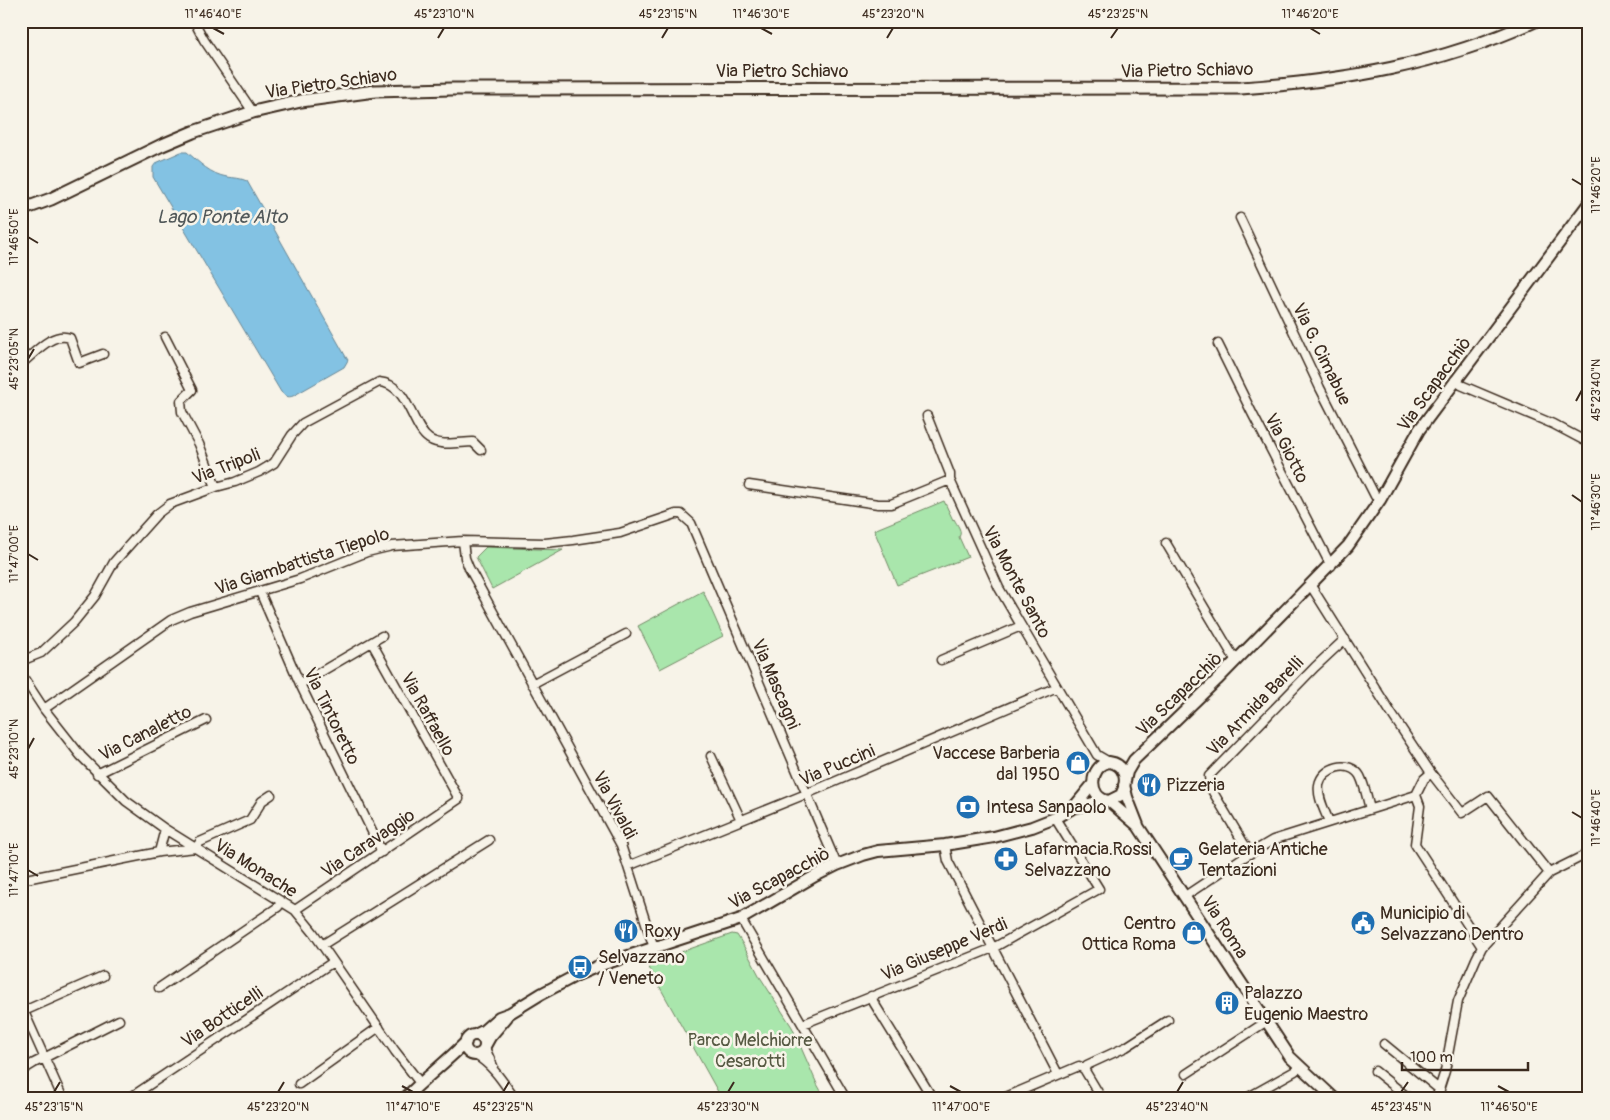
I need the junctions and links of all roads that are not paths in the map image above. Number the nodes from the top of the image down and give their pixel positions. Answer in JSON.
{"nodes":[{"id":1,"x":194,"y":21,"type":"edge"},
{"id":2,"x":1535,"y":21,"type":"edge"},
{"id":3,"x":252,"y":112,"type":"junction"},
{"id":4,"x":21,"y":203,"type":"edge"},
{"id":5,"x":40,"y":203,"type":"junction"},
{"id":6,"x":1589,"y":203,"type":"edge"},
{"id":7,"x":21,"y":210,"type":"edge"},
{"id":8,"x":1240,"y":218,"type":"dead end"},
{"id":9,"x":165,"y":337,"type":"dead end"},
{"id":10,"x":1218,"y":344,"type":"dead end"},
{"id":11,"x":103,"y":354,"type":"dead end"},
{"id":12,"x":21,"y":364,"type":"edge"},
{"id":13,"x":1455,"y":380,"type":"junction"},
{"id":14,"x":927,"y":416,"type":"dead end"},
{"id":15,"x":1589,"y":443,"type":"edge"},
{"id":16,"x":481,"y":450,"type":"dead end"},
{"id":17,"x":950,"y":480,"type":"junction"},
{"id":18,"x":749,"y":485,"type":"dead end"},
{"id":19,"x":216,"y":487,"type":"junction"},
{"id":20,"x":1380,"y":500,"type":"junction"},
{"id":21,"x":684,"y":516,"type":"joint"},
{"id":22,"x":463,"y":540,"type":"junction"},
{"id":23,"x":1166,"y":543,"type":"dead end"},
{"id":24,"x":1331,"y":566,"type":"junction"},
{"id":25,"x":1310,"y":586,"type":"junction"},
{"id":26,"x":260,"y":592,"type":"junction"},
{"id":27,"x":1021,"y":626,"type":"junction"},
{"id":28,"x":626,"y":634,"type":"dead end"},
{"id":29,"x":382,"y":636,"type":"dead end"},
{"id":30,"x":1345,"y":639,"type":"junction"},
{"id":31,"x":372,"y":643,"type":"junction"},
{"id":32,"x":940,"y":660,"type":"dead end"},
{"id":33,"x":21,"y":661,"type":"edge"},
{"id":34,"x":1236,"y":661,"type":"junction"},
{"id":35,"x":21,"y":674,"type":"edge"},
{"id":36,"x":300,"y":684,"type":"junction"},
{"id":37,"x":532,"y":684,"type":"junction"},
{"id":38,"x":1057,"y":687,"type":"junction"},
{"id":39,"x":44,"y":709,"type":"junction"},
{"id":40,"x":206,"y":720,"type":"dead end"},
{"id":41,"x":1097,"y":755,"type":"junction"},
{"id":42,"x":711,"y":756,"type":"dead end"},
{"id":43,"x":1133,"y":761,"type":"junction"},
{"id":44,"x":1111,"y":762,"type":"junction"},
{"id":45,"x":1098,"y":768,"type":"junction"},
{"id":46,"x":1431,"y":773,"type":"junction"},
{"id":47,"x":97,"y":774,"type":"junction"},
{"id":48,"x":1125,"y":783,"type":"junction"},
{"id":49,"x":1093,"y":784,"type":"junction"},
{"id":50,"x":806,"y":794,"type":"junction"},
{"id":51,"x":271,"y":795,"type":"dead end"},
{"id":52,"x":1416,"y":795,"type":"junction"},
{"id":53,"x":459,"y":799,"type":"joint"},
{"id":54,"x":1107,"y":801,"type":"junction"},
{"id":55,"x":1073,"y":808,"type":"junction"},
{"id":56,"x":1370,"y":809,"type":"junction"},
{"id":57,"x":1056,"y":818,"type":"junction"},
{"id":58,"x":741,"y":820,"type":"junction"},
{"id":59,"x":1329,"y":822,"type":"junction"},
{"id":60,"x":1138,"y":826,"type":"junction"},
{"id":61,"x":165,"y":829,"type":"junction"},
{"id":62,"x":489,"y":840,"type":"dead end"},
{"id":63,"x":945,"y":845,"type":"junction"},
{"id":64,"x":196,"y":848,"type":"junction"},
{"id":65,"x":159,"y":852,"type":"junction"},
{"id":66,"x":382,"y":852,"type":"junction"},
{"id":67,"x":1251,"y":852,"type":"junction"},
{"id":68,"x":1589,"y":853,"type":"edge"},
{"id":69,"x":837,"y":865,"type":"junction"},
{"id":70,"x":628,"y":866,"type":"junction"},
{"id":71,"x":1549,"y":873,"type":"junction"},
{"id":72,"x":21,"y":880,"type":"edge"},
{"id":73,"x":1185,"y":896,"type":"junction"},
{"id":74,"x":281,"y":902,"type":"junction"},
{"id":75,"x":295,"y":910,"type":"junction"},
{"id":76,"x":741,"y":919,"type":"junction"},
{"id":77,"x":322,"y":945,"type":"junction"},
{"id":78,"x":1482,"y":947,"type":"junction"},
{"id":79,"x":654,"y":948,"type":"junction"},
{"id":80,"x":993,"y":948,"type":"junction"},
{"id":81,"x":333,"y":962,"type":"junction"},
{"id":82,"x":103,"y":976,"type":"dead end"},
{"id":83,"x":159,"y":988,"type":"dead end"},
{"id":84,"x":871,"y":996,"type":"junction"},
{"id":85,"x":23,"y":1008,"type":"edge"},
{"id":86,"x":510,"y":1013,"type":"junction"},
{"id":87,"x":119,"y":1020,"type":"dead end"},
{"id":88,"x":1168,"y":1020,"type":"dead end"},
{"id":89,"x":1267,"y":1022,"type":"junction"},
{"id":90,"x":803,"y":1024,"type":"junction"},
{"id":91,"x":379,"y":1027,"type":"junction"},
{"id":92,"x":471,"y":1038,"type":"junction"},
{"id":93,"x":1384,"y":1044,"type":"dead end"},
{"id":94,"x":485,"y":1047,"type":"junction"},
{"id":95,"x":474,"y":1055,"type":"junction"},
{"id":96,"x":45,"y":1057,"type":"junction"},
{"id":97,"x":444,"y":1064,"type":"junction"},
{"id":98,"x":1300,"y":1067,"type":"junction"},
{"id":99,"x":1084,"y":1069,"type":"junction"},
{"id":100,"x":495,"y":1070,"type":"junction"},
{"id":101,"x":21,"y":1071,"type":"edge"},
{"id":102,"x":1375,"y":1071,"type":"dead end"},
{"id":103,"x":1058,"y":1074,"type":"junction"},
{"id":104,"x":1186,"y":1074,"type":"dead end"},
{"id":105,"x":420,"y":1083,"type":"junction"},
{"id":106,"x":299,"y":1084,"type":"dead end"},
{"id":107,"x":1440,"y":1090,"type":"junction"},
{"id":108,"x":63,"y":1099,"type":"edge"},
{"id":109,"x":128,"y":1099,"type":"edge"},
{"id":110,"x":404,"y":1099,"type":"edge"},
{"id":111,"x":515,"y":1099,"type":"edge"},
{"id":112,"x":846,"y":1099,"type":"edge"},
{"id":113,"x":933,"y":1099,"type":"edge"},
{"id":114,"x":1001,"y":1099,"type":"edge"},
{"id":115,"x":1102,"y":1099,"type":"edge"},
{"id":116,"x":1245,"y":1099,"type":"edge"},
{"id":117,"x":1335,"y":1099,"type":"edge"},
{"id":118,"x":1410,"y":1099,"type":"edge"},
{"id":119,"x":1436,"y":1099,"type":"edge"}],
"edges":[{"from":1,"to":3,"type":"street"},
{"from":2,"to":3,"type":"main road","name":"Via Pietro Schiavo"},
{"from":3,"to":5,"type":"main road","name":"Via Pietro Schiavo"},
{"from":4,"to":5,"type":"main road","name":"Via Pietro Schiavo"},
{"from":5,"to":7,"type":"main road","name":"Via Pietro Schiavo"},
{"from":6,"to":13,"type":"street","name":"Via Scapacchiò"},
{"from":8,"to":20,"type":"street","name":"Via G. Cimabue"},
{"from":9,"to":19,"type":"street"},
{"from":10,"to":24,"type":"street","name":"Via Giotto"},
{"from":11,"to":12,"type":"street"},
{"from":13,"to":15,"type":"street"},
{"from":13,"to":20,"type":"street","name":"Via Scapacchiò"},
{"from":14,"to":17,"type":"street","name":"Via Monte Santo"},
{"from":16,"to":19,"type":"street","name":"Via Tripoli"},
{"from":17,"to":18,"type":"street"},
{"from":17,"to":27,"type":"street","name":"Via Monte Santo"},
{"from":19,"to":33,"type":"street","name":"Via Tripoli"},
{"from":20,"to":24,"type":"street","name":"Via Scapacchiò"},
{"from":21,"to":22,"type":"street","name":"Via Giambattista Tiepolo"},
{"from":21,"to":50,"type":"street","name":"Via Mascagni"},
{"from":22,"to":26,"type":"street","name":"Via Giambattista Tiepolo"},
{"from":22,"to":37,"type":"street","name":"Via Vivaldi"},
{"from":23,"to":34,"type":"street"},
{"from":24,"to":25,"type":"street","name":"Via Scapacchiò"},
{"from":25,"to":30,"type":"street"},
{"from":25,"to":34,"type":"street","name":"Via Scapacchiò"},
{"from":26,"to":36,"type":"street","name":"Via Tintoretto"},
{"from":26,"to":39,"type":"street","name":"Via Giambattista Tiepolo"},
{"from":27,"to":32,"type":"street"},
{"from":27,"to":38,"type":"street","name":"Via Monte Santo"},
{"from":28,"to":37,"type":"street"},
{"from":29,"to":31,"type":"street"},
{"from":30,"to":46,"type":"street"},
{"from":30,"to":67,"type":"street","name":"Via Armida Barelli"},
{"from":31,"to":36,"type":"street"},
{"from":31,"to":53,"type":"street","name":"Via Raffaello"},
{"from":34,"to":43,"type":"street","name":"Via Scapacchiò"},
{"from":35,"to":39,"type":"street"},
{"from":36,"to":66,"type":"street","name":"Via Tintoretto"},
{"from":37,"to":70,"type":"street","name":"Via Vivaldi"},
{"from":38,"to":41,"type":"street","name":"Via Monte Santo"},
{"from":38,"to":50,"type":"street","name":"Via Puccini"},
{"from":39,"to":47,"type":"street"},
{"from":40,"to":47,"type":"street","name":"Via Canaletto"},
{"from":41,"to":44,"type":"street","name":"Via Monte Santo"},
{"from":41,"to":45,"type":"street","name":"Via Monte Santo"},
{"from":42,"to":58,"type":"street"},
{"from":43,"to":44,"type":"street","name":"Via Scapacchiò"},
{"from":43,"to":48,"type":"street","name":"Via Scapacchiò"},
{"from":44,"to":45,"type":"street"},
{"from":44,"to":48,"type":"street"},
{"from":45,"to":49,"type":"street"},
{"from":46,"to":52,"type":"street"},
{"from":46,"to":71,"type":"street"},
{"from":47,"to":61,"type":"street"},
{"from":48,"to":54,"type":"street"},
{"from":48,"to":60,"type":"street","name":"Via Roma"},
{"from":49,"to":54,"type":"street"},
{"from":49,"to":55,"type":"street","name":"Via Scapacchiò"},
{"from":50,"to":58,"type":"street","name":"Via Puccini"},
{"from":50,"to":69,"type":"street","name":"Via Mascagni"},
{"from":51,"to":64,"type":"street"},
{"from":52,"to":56,"type":"street"},
{"from":52,"to":78,"type":"street"},
{"from":53,"to":66,"type":"street","name":"Via Caravaggio"},
{"from":54,"to":55,"type":"street","name":"Via Scapacchiò"},
{"from":54,"to":60,"type":"street","name":"Via Roma"},
{"from":55,"to":57,"type":"street","name":"Via Scapacchiò"},
{"from":56,"to":59,"type":"street"},
{"from":56,"to":59,"type":"street"},
{"from":57,"to":63,"type":"street","name":"Via Scapacchiò"},
{"from":57,"to":80,"type":"street","name":"Via Giuseppe Verdi"},
{"from":58,"to":70,"type":"street","name":"Via Puccini"},
{"from":59,"to":67,"type":"street"},
{"from":60,"to":73,"type":"street","name":"Via Roma"},
{"from":61,"to":64,"type":"street"},
{"from":61,"to":65,"type":"street"},
{"from":62,"to":77,"type":"street"},
{"from":63,"to":69,"type":"street","name":"Via Scapacchiò"},
{"from":63,"to":80,"type":"street"},
{"from":64,"to":65,"type":"street","name":"Via Monache"},
{"from":64,"to":74,"type":"street","name":"Via Monache"},
{"from":65,"to":72,"type":"street","name":"Via Monache"},
{"from":66,"to":75,"type":"street","name":"Via Caravaggio"},
{"from":67,"to":73,"type":"street"},
{"from":68,"to":71,"type":"street"},
{"from":69,"to":76,"type":"street","name":"Via Scapacchiò"},
{"from":70,"to":79,"type":"street","name":"Via Vivaldi"},
{"from":71,"to":78,"type":"street"},
{"from":73,"to":89,"type":"street","name":"Via Roma"},
{"from":74,"to":75,"type":"street","name":"Via Monache"},
{"from":74,"to":83,"type":"street"},
{"from":75,"to":77,"type":"street","name":"Via Monache"},
{"from":76,"to":79,"type":"street","name":"Via Scapacchiò"},
{"from":76,"to":90,"type":"street"},
{"from":77,"to":81,"type":"street","name":"Via Monache"},
{"from":78,"to":107,"type":"street"},
{"from":79,"to":86,"type":"street","name":"Via Scapacchiò"},
{"from":80,"to":84,"type":"street","name":"Via Giuseppe Verdi"},
{"from":80,"to":103,"type":"street"},
{"from":81,"to":91,"type":"street","name":"Via Monache"},
{"from":81,"to":109,"type":"street","name":"Via Botticelli"},
{"from":82,"to":85,"type":"street"},
{"from":84,"to":90,"type":"street","name":"Via Giuseppe Verdi"},
{"from":84,"to":113,"type":"street"},
{"from":85,"to":96,"type":"street"},
{"from":86,"to":92,"type":"street","name":"Via Scapacchiò"},
{"from":86,"to":94,"type":"street","name":"Via Scapacchiò"},
{"from":87,"to":96,"type":"street"},
{"from":88,"to":99,"type":"street"},
{"from":89,"to":98,"type":"street","name":"Via Roma"},
{"from":89,"to":104,"type":"street"},
{"from":90,"to":112,"type":"street"},
{"from":91,"to":105,"type":"street","name":"Via Monache"},
{"from":91,"to":106,"type":"street"},
{"from":92,"to":94,"type":"street"},
{"from":92,"to":95,"type":"street"},
{"from":92,"to":97,"type":"street","name":"Via Scapacchiò"},
{"from":93,"to":107,"type":"street"},
{"from":94,"to":95,"type":"street","name":"Via Scapacchiò"},
{"from":94,"to":100,"type":"street"},
{"from":95,"to":97,"type":"street","name":"Via Scapacchiò"},
{"from":95,"to":100,"type":"street"},
{"from":96,"to":101,"type":"street"},
{"from":96,"to":108,"type":"street"},
{"from":97,"to":105,"type":"street","name":"Via Scapacchiò"},
{"from":98,"to":116,"type":"street"},
{"from":98,"to":117,"type":"street","name":"Via Roma"},
{"from":99,"to":103,"type":"street"},
{"from":99,"to":115,"type":"street"},
{"from":100,"to":111,"type":"street"},
{"from":102,"to":118,"type":"street"},
{"from":103,"to":114,"type":"street"},
{"from":105,"to":110,"type":"street","name":"Via Scapacchiò"},
{"from":107,"to":119,"type":"street"}]}
